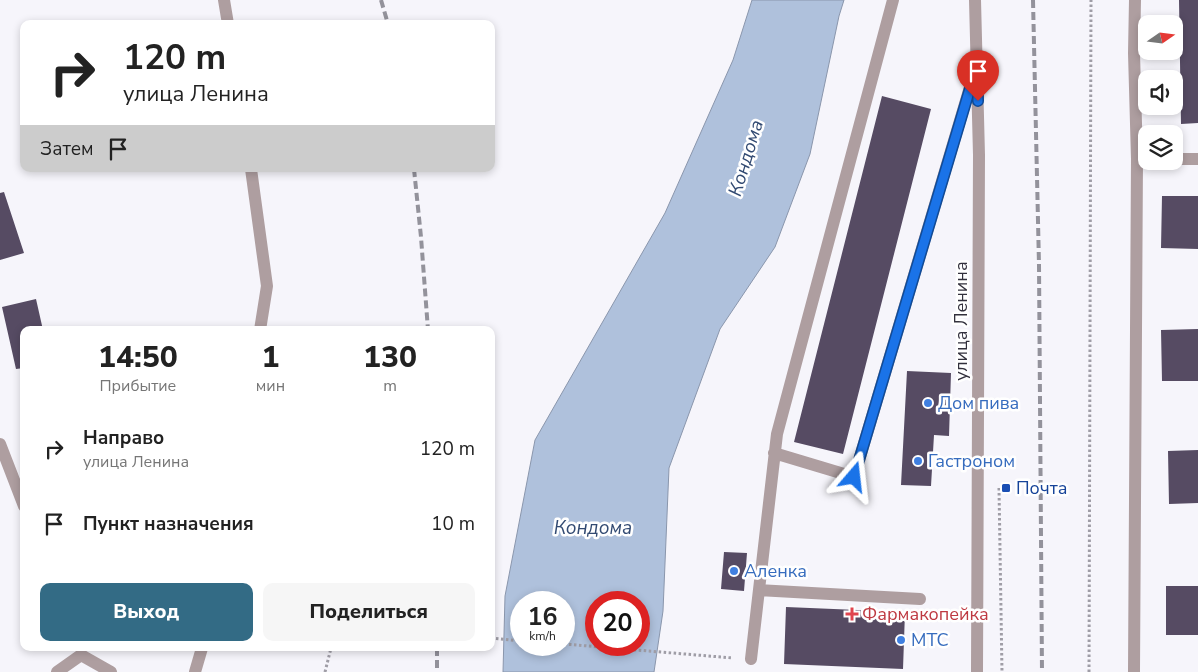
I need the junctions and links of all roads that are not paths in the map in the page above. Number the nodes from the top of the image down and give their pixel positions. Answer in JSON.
{"nodes":[{"id":1,"x":224,"y":0,"type":"edge"},
{"id":2,"x":893,"y":0,"type":"edge"},
{"id":3,"x":974,"y":0,"type":"edge"},
{"id":4,"x":1135,"y":0,"type":"edge"},
{"id":5,"x":227,"y":20,"type":"edge"},
{"id":6,"x":977,"y":65,"type":"junction"},
{"id":7,"x":1139,"y":125,"type":"edge"},
{"id":8,"x":1183,"y":159,"type":"edge"},
{"id":9,"x":1198,"y":159,"type":"edge"},
{"id":10,"x":1141,"y":170,"type":"edge"},
{"id":11,"x":251,"y":172,"type":"edge"},
{"id":12,"x":261,"y":326,"type":"edge"},
{"id":13,"x":0,"y":444,"type":"edge"},
{"id":14,"x":774,"y":453,"type":"junction"},
{"id":15,"x":20,"y":496,"type":"edge"},
{"id":16,"x":759,"y":590,"type":"junction"},
{"id":17,"x":920,"y":599,"type":"dead end"},
{"id":18,"x":201,"y":651,"type":"edge"},
{"id":19,"x":79,"y":652,"type":"edge"},
{"id":20,"x":745,"y":659,"type":"road end"},
{"id":21,"x":57,"y":672,"type":"edge"},
{"id":22,"x":111,"y":672,"type":"edge"},
{"id":23,"x":195,"y":672,"type":"edge"},
{"id":24,"x":977,"y":672,"type":"edge"},
{"id":25,"x":1134,"y":672,"type":"edge"}],
"edges":[{"from":1,"to":5,"type":"street"},
{"from":2,"to":14,"type":"street"},
{"from":3,"to":6,"type":"street","name":"улица Ленина"},
{"from":4,"to":7,"type":"street"},
{"from":6,"to":14,"type":"street"},
{"from":6,"to":24,"type":"street","name":"улица Ленина"},
{"from":8,"to":9,"type":"street"},
{"from":10,"to":25,"type":"street"},
{"from":11,"to":12,"type":"street"},
{"from":13,"to":15,"type":"street"},
{"from":14,"to":16,"type":"street"},
{"from":16,"to":17,"type":"street"},
{"from":16,"to":20,"type":"street"},
{"from":18,"to":23,"type":"street"},
{"from":19,"to":21,"type":"street"},
{"from":19,"to":22,"type":"street"}]}
